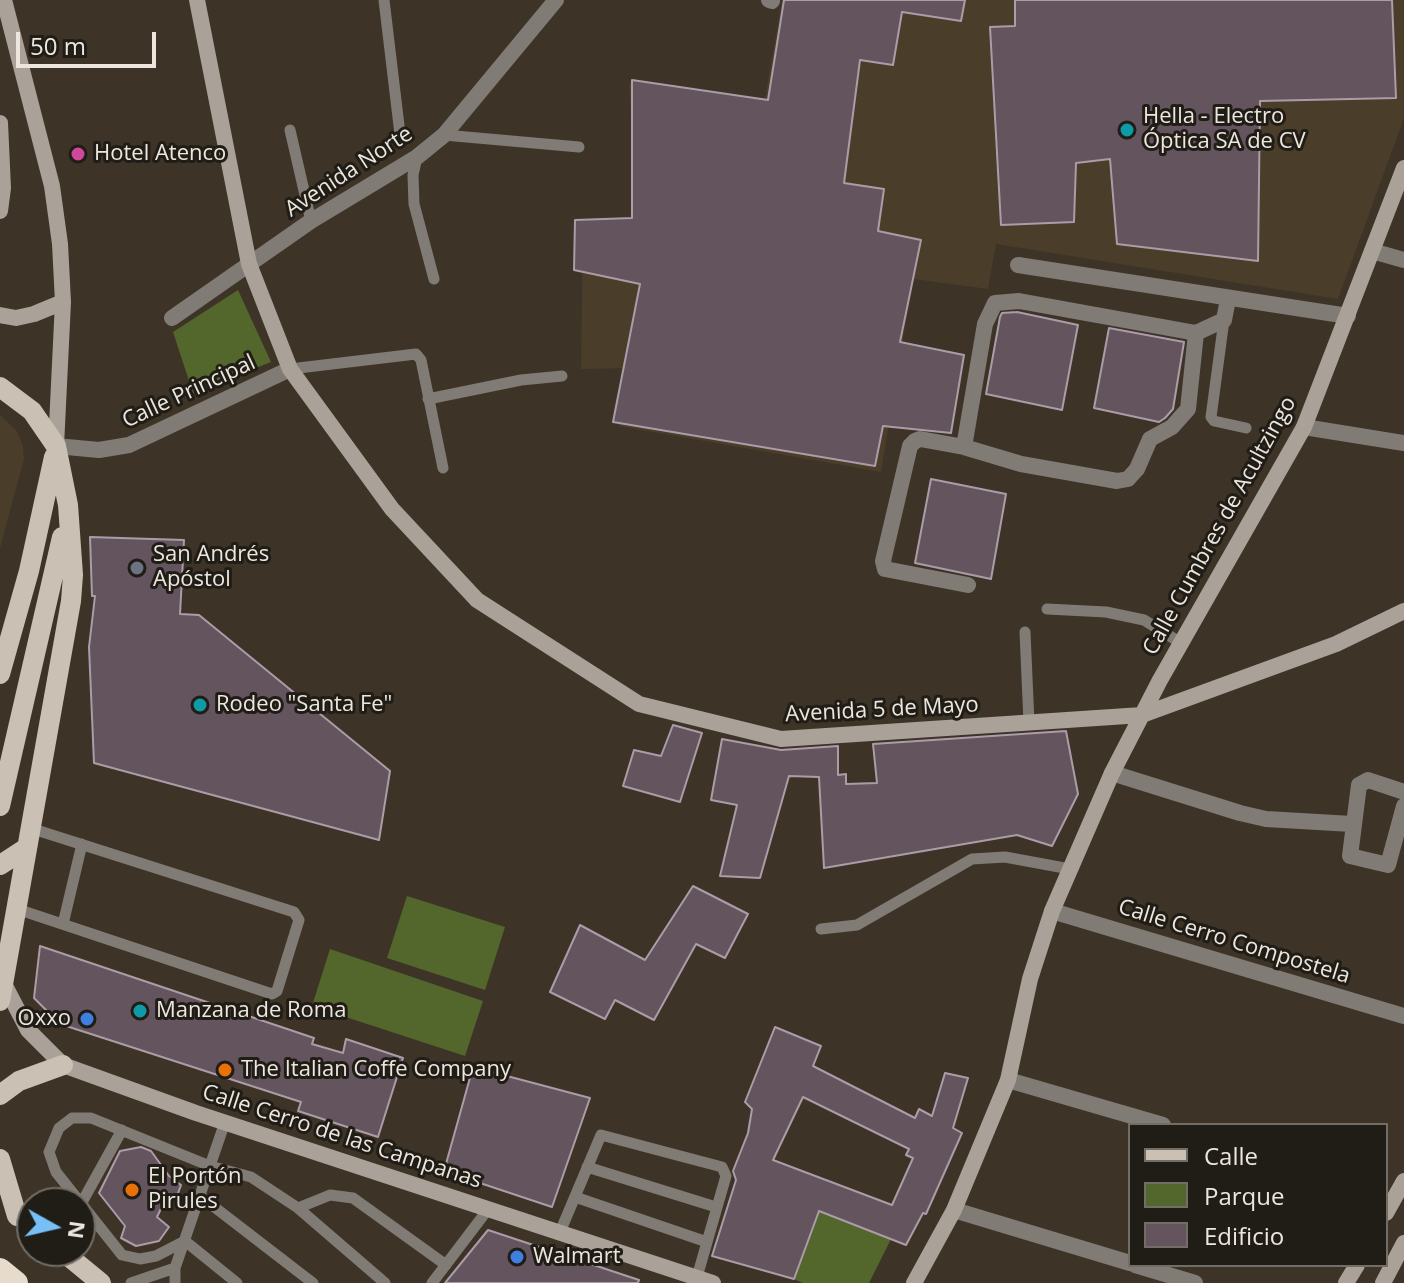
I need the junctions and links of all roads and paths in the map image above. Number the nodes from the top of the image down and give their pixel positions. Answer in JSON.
{"nodes":[{"id":1,"x":4,"y":0,"type":"edge"},
{"id":2,"x":197,"y":0,"type":"edge"},
{"id":3,"x":384,"y":0,"type":"edge"},
{"id":4,"x":556,"y":0,"type":"edge"},
{"id":5,"x":0,"y":123,"type":"edge"},
{"id":6,"x":290,"y":130,"type":"dead end"},
{"id":7,"x":400,"y":134,"type":"dead end"},
{"id":8,"x":444,"y":135,"type":"junction"},
{"id":9,"x":579,"y":147,"type":"dead end"},
{"id":10,"x":417,"y":157,"type":"junction"},
{"id":11,"x":1404,"y":168,"type":"edge"},
{"id":12,"x":0,"y":211,"type":"edge"},
{"id":13,"x":311,"y":221,"type":"junction"},
{"id":14,"x":1372,"y":251,"type":"junction"},
{"id":15,"x":1404,"y":260,"type":"edge"},
{"id":16,"x":249,"y":264,"type":"junction"},
{"id":17,"x":1018,"y":265,"type":"dead end"},
{"id":18,"x":434,"y":279,"type":"dead end"},
{"id":19,"x":1228,"y":299,"type":"junction"},
{"id":20,"x":63,"y":302,"type":"junction"},
{"id":21,"x":0,"y":315,"type":"edge"},
{"id":22,"x":1348,"y":316,"type":"junction"},
{"id":23,"x":172,"y":318,"type":"dead end"},
{"id":24,"x":1224,"y":320,"type":"junction"},
{"id":25,"x":1196,"y":333,"type":"junction"},
{"id":26,"x":290,"y":369,"type":"junction"},
{"id":27,"x":562,"y":376,"type":"dead end"},
{"id":28,"x":0,"y":387,"type":"edge"},
{"id":29,"x":428,"y":399,"type":"junction"},
{"id":30,"x":1304,"y":427,"type":"junction"},
{"id":31,"x":1246,"y":428,"type":"dead end"},
{"id":32,"x":1404,"y":443,"type":"edge"},
{"id":33,"x":56,"y":446,"type":"junction"},
{"id":34,"x":964,"y":447,"type":"junction"},
{"id":35,"x":443,"y":468,"type":"dead end"},
{"id":36,"x":68,"y":505,"type":"junction"},
{"id":37,"x":968,"y":585,"type":"dead end"},
{"id":38,"x":1047,"y":609,"type":"dead end"},
{"id":39,"x":1404,"y":611,"type":"edge"},
{"id":40,"x":1025,"y":632,"type":"dead end"},
{"id":41,"x":1181,"y":643,"type":"junction"},
{"id":42,"x":0,"y":674,"type":"edge"},
{"id":43,"x":1142,"y":715,"type":"junction"},
{"id":44,"x":1029,"y":723,"type":"junction"},
{"id":45,"x":1112,"y":773,"type":"junction"},
{"id":46,"x":1404,"y":792,"type":"edge"},
{"id":47,"x":0,"y":806,"type":"edge"},
{"id":48,"x":1404,"y":806,"type":"edge"},
{"id":49,"x":1352,"y":824,"type":"junction"},
{"id":50,"x":30,"y":828,"type":"junction"},
{"id":51,"x":82,"y":844,"type":"junction"},
{"id":52,"x":25,"y":849,"type":"junction"},
{"id":53,"x":0,"y":865,"type":"edge"},
{"id":54,"x":1070,"y":869,"type":"junction"},
{"id":55,"x":17,"y":909,"type":"junction"},
{"id":56,"x":1052,"y":911,"type":"junction"},
{"id":57,"x":63,"y":924,"type":"junction"},
{"id":58,"x":821,"y":929,"type":"dead end"},
{"id":59,"x":1,"y":985,"type":"edge"},
{"id":60,"x":1404,"y":1016,"type":"edge"},
{"id":61,"x":63,"y":1065,"type":"junction"},
{"id":62,"x":1008,"y":1080,"type":"junction"},
{"id":63,"x":0,"y":1095,"type":"edge"},
{"id":64,"x":225,"y":1122,"type":"junction"},
{"id":65,"x":1156,"y":1123,"type":"edge"},
{"id":66,"x":122,"y":1130,"type":"junction"},
{"id":67,"x":0,"y":1159,"type":"edge"},
{"id":68,"x":210,"y":1166,"type":"junction"},
{"id":69,"x":587,"y":1167,"type":"junction"},
{"id":70,"x":68,"y":1187,"type":"edge"},
{"id":71,"x":90,"y":1187,"type":"edge"},
{"id":72,"x":1398,"y":1190,"type":"edge"},
{"id":73,"x":200,"y":1196,"type":"junction"},
{"id":74,"x":575,"y":1197,"type":"junction"},
{"id":75,"x":16,"y":1199,"type":"edge"},
{"id":76,"x":0,"y":1202,"type":"edge"},
{"id":77,"x":716,"y":1207,"type":"junction"},
{"id":78,"x":298,"y":1208,"type":"junction"},
{"id":79,"x":489,"y":1208,"type":"junction"},
{"id":80,"x":1388,"y":1209,"type":"edge"},
{"id":81,"x":954,"y":1210,"type":"junction"},
{"id":82,"x":16,"y":1214,"type":"edge"},
{"id":83,"x":96,"y":1223,"type":"edge"},
{"id":84,"x":560,"y":1232,"type":"junction"},
{"id":85,"x":185,"y":1241,"type":"junction"},
{"id":86,"x":707,"y":1242,"type":"junction"},
{"id":87,"x":1404,"y":1243,"type":"edge"},
{"id":88,"x":1128,"y":1262,"type":"edge"},
{"id":89,"x":446,"y":1265,"type":"junction"},
{"id":90,"x":82,"y":1267,"type":"edge"},
{"id":91,"x":1143,"y":1267,"type":"edge"},
{"id":92,"x":175,"y":1268,"type":"junction"},
{"id":93,"x":0,"y":1270,"type":"edge"},
{"id":94,"x":697,"y":1277,"type":"junction"},
{"id":95,"x":16,"y":1283,"type":"edge"},
{"id":96,"x":101,"y":1283,"type":"edge"},
{"id":97,"x":131,"y":1283,"type":"edge"},
{"id":98,"x":175,"y":1283,"type":"edge"},
{"id":99,"x":237,"y":1283,"type":"edge"},
{"id":100,"x":313,"y":1283,"type":"edge"},
{"id":101,"x":385,"y":1283,"type":"edge"},
{"id":102,"x":432,"y":1283,"type":"edge"},
{"id":103,"x":713,"y":1283,"type":"edge"},
{"id":104,"x":914,"y":1283,"type":"edge"},
{"id":105,"x":1195,"y":1283,"type":"edge"},
{"id":106,"x":1383,"y":1283,"type":"edge"}],
"edges":[{"from":1,"to":20,"type":"street"},
{"from":2,"to":16,"type":"street","name":"Avenida 5 de Mayo"},
{"from":3,"to":7,"type":"lane"},
{"from":4,"to":8,"type":"street","name":"Avenida Norte"},
{"from":5,"to":12,"type":"street"},
{"from":6,"to":13,"type":"lane"},
{"from":8,"to":9,"type":"lane"},
{"from":8,"to":10,"type":"street","name":"Avenida Norte"},
{"from":10,"to":13,"type":"street","name":"Avenida Norte"},
{"from":10,"to":18,"type":"lane"},
{"from":11,"to":14,"type":"street","name":"Calle Cumbres de Acultzingo"},
{"from":13,"to":16,"type":"street","name":"Avenida Norte"},
{"from":14,"to":15,"type":"street"},
{"from":14,"to":22,"type":"street","name":"Calle Cumbres de Acultzingo"},
{"from":16,"to":23,"type":"street","name":"Avenida Norte"},
{"from":16,"to":26,"type":"street","name":"Avenida 5 de Mayo"},
{"from":17,"to":19,"type":"street"},
{"from":19,"to":22,"type":"street"},
{"from":19,"to":24,"type":"street"},
{"from":20,"to":21,"type":"street"},
{"from":20,"to":33,"type":"street"},
{"from":22,"to":30,"type":"street","name":"Calle Cumbres de Acultzingo"},
{"from":24,"to":25,"type":"street"},
{"from":24,"to":31,"type":"lane"},
{"from":25,"to":34,"type":"street"},
{"from":25,"to":34,"type":"street"},
{"from":26,"to":29,"type":"lane"},
{"from":26,"to":33,"type":"street","name":"Calle Principal"},
{"from":26,"to":44,"type":"street","name":"Avenida 5 de Mayo"},
{"from":27,"to":29,"type":"lane"},
{"from":28,"to":33,"type":"main road"},
{"from":29,"to":35,"type":"lane"},
{"from":30,"to":32,"type":"street"},
{"from":30,"to":41,"type":"street","name":"Calle Cumbres de Acultzingo"},
{"from":33,"to":36,"type":"main road"},
{"from":33,"to":42,"type":"main road"},
{"from":34,"to":37,"type":"street"},
{"from":36,"to":47,"type":"main road"},
{"from":36,"to":50,"type":"main road"},
{"from":38,"to":41,"type":"lane"},
{"from":39,"to":43,"type":"street","name":"Avenida 5 de Mayo"},
{"from":40,"to":44,"type":"lane"},
{"from":41,"to":43,"type":"street","name":"Calle Cumbres de Acultzingo"},
{"from":43,"to":44,"type":"street","name":"Avenida 5 de Mayo"},
{"from":43,"to":45,"type":"street","name":"Calle Cumbres de Acultzingo"},
{"from":45,"to":49,"type":"street"},
{"from":45,"to":54,"type":"street","name":"Calle Cumbres de Acultzingo"},
{"from":46,"to":49,"type":"street"},
{"from":48,"to":49,"type":"street"},
{"from":50,"to":51,"type":"lane"},
{"from":50,"to":52,"type":"main road"},
{"from":51,"to":57,"type":"lane"},
{"from":51,"to":57,"type":"lane"},
{"from":52,"to":53,"type":"main road"},
{"from":52,"to":55,"type":"main road"},
{"from":54,"to":56,"type":"street","name":"Calle Cumbres de Acultzingo"},
{"from":54,"to":58,"type":"lane"},
{"from":55,"to":57,"type":"lane"},
{"from":55,"to":59,"type":"main road"},
{"from":56,"to":60,"type":"street","name":"Calle Cerro Compostela"},
{"from":56,"to":62,"type":"street","name":"Calle Cumbres de Acultzingo"},
{"from":59,"to":61,"type":"street","name":"Calle Cerro de las Campanas"},
{"from":61,"to":63,"type":"main road"},
{"from":61,"to":64,"type":"street","name":"Calle Cerro de las Campanas"},
{"from":62,"to":65,"type":"street"},
{"from":62,"to":81,"type":"street","name":"Calle Cumbres de Acultzingo"},
{"from":64,"to":68,"type":"lane"},
{"from":64,"to":79,"type":"street","name":"Calle Cerro de las Campanas"},
{"from":66,"to":68,"type":"lane"},
{"from":66,"to":70,"type":"lane"},
{"from":66,"to":71,"type":"lane"},
{"from":67,"to":75,"type":"main road"},
{"from":68,"to":73,"type":"lane"},
{"from":68,"to":78,"type":"lane"},
{"from":69,"to":74,"type":"lane"},
{"from":69,"to":77,"type":"lane"},
{"from":69,"to":77,"type":"lane"},
{"from":72,"to":80,"type":"street"},
{"from":73,"to":85,"type":"lane"},
{"from":73,"to":100,"type":"lane"},
{"from":74,"to":84,"type":"lane"},
{"from":74,"to":86,"type":"lane"},
{"from":76,"to":82,"type":"main road"},
{"from":77,"to":86,"type":"lane"},
{"from":78,"to":89,"type":"lane"},
{"from":78,"to":101,"type":"lane"},
{"from":79,"to":84,"type":"street","name":"Calle Cerro de las Campanas"},
{"from":79,"to":89,"type":"lane"},
{"from":81,"to":88,"type":"street"},
{"from":81,"to":104,"type":"street","name":"Calle Cumbres de Acultzingo"},
{"from":83,"to":85,"type":"lane"},
{"from":84,"to":94,"type":"street","name":"Calle Cerro de las Campanas"},
{"from":85,"to":92,"type":"lane"},
{"from":85,"to":99,"type":"lane"},
{"from":86,"to":94,"type":"lane"},
{"from":87,"to":106,"type":"street"},
{"from":89,"to":102,"type":"lane"},
{"from":90,"to":96,"type":"main road"},
{"from":91,"to":105,"type":"street"},
{"from":92,"to":97,"type":"lane"},
{"from":92,"to":98,"type":"lane"},
{"from":93,"to":95,"type":"highway"},
{"from":94,"to":103,"type":"street","name":"Calle Cerro de las Campanas"}]}
